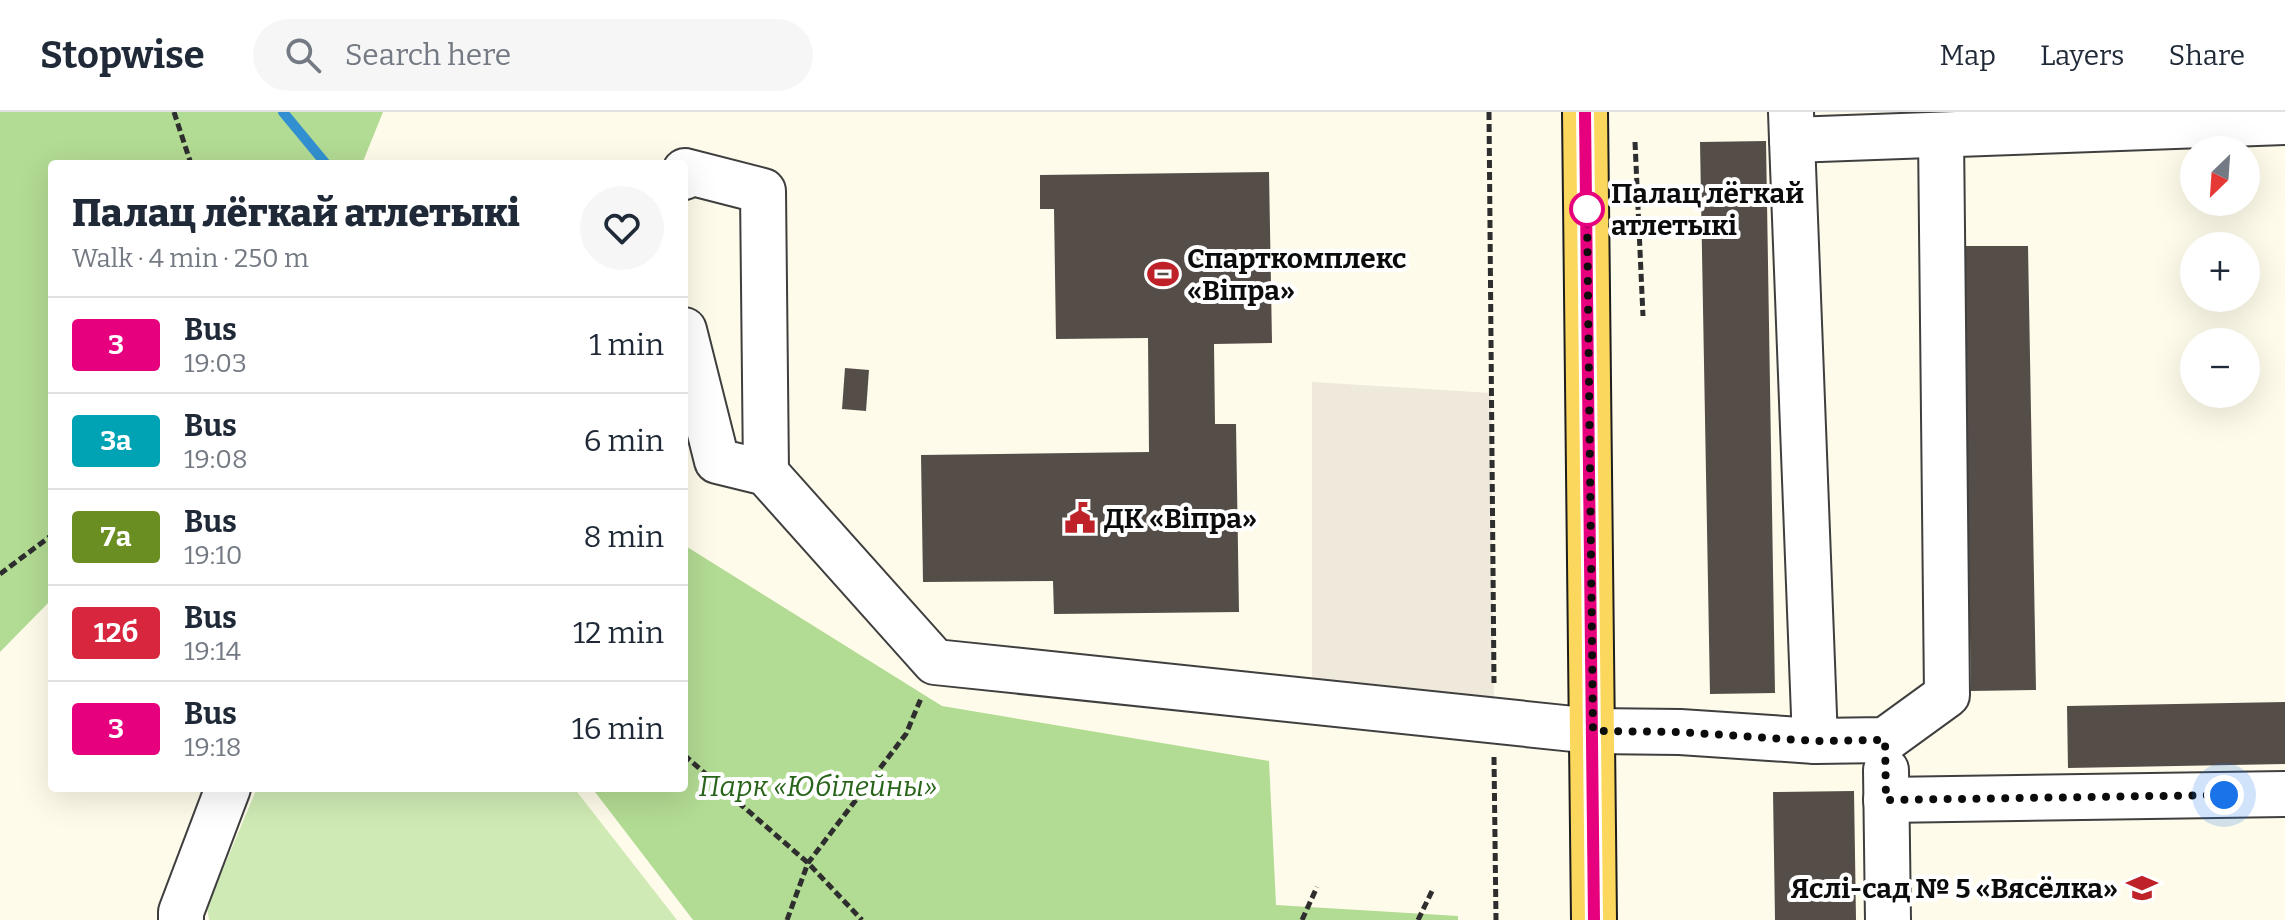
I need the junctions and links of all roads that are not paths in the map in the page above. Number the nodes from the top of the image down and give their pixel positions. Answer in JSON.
{"nodes":[{"id":1,"x":1585,"y":112,"type":"edge"},
{"id":2,"x":2285,"y":122,"type":"edge"},
{"id":3,"x":1792,"y":126,"type":"edge"},
{"id":4,"x":1941,"y":135,"type":"junction"},
{"id":5,"x":688,"y":172,"type":"edge"},
{"id":6,"x":688,"y":346,"type":"edge"},
{"id":7,"x":766,"y":473,"type":"junction"},
{"id":8,"x":1593,"y":731,"type":"junction"},
{"id":9,"x":1885,"y":740,"type":"junction"},
{"id":10,"x":1815,"y":741,"type":"junction"},
{"id":11,"x":226,"y":792,"type":"edge"},
{"id":12,"x":2285,"y":794,"type":"edge"},
{"id":13,"x":1886,"y":800,"type":"junction"},
{"id":14,"x":181,"y":920,"type":"edge"},
{"id":15,"x":1594,"y":920,"type":"edge"},
{"id":16,"x":1888,"y":920,"type":"edge"}],
"edges":[{"from":1,"to":8,"type":"main road"},
{"from":2,"to":4,"type":"lane"},
{"from":3,"to":4,"type":"lane"},
{"from":3,"to":10,"type":"lane"},
{"from":4,"to":9,"type":"lane"},
{"from":5,"to":7,"type":"lane"},
{"from":6,"to":7,"type":"lane"},
{"from":7,"to":8,"type":"lane"},
{"from":8,"to":10,"type":"lane"},
{"from":8,"to":15,"type":"main road"},
{"from":9,"to":10,"type":"lane"},
{"from":9,"to":13,"type":"lane"},
{"from":11,"to":14,"type":"lane"},
{"from":12,"to":13,"type":"lane"},
{"from":13,"to":16,"type":"lane"}]}
